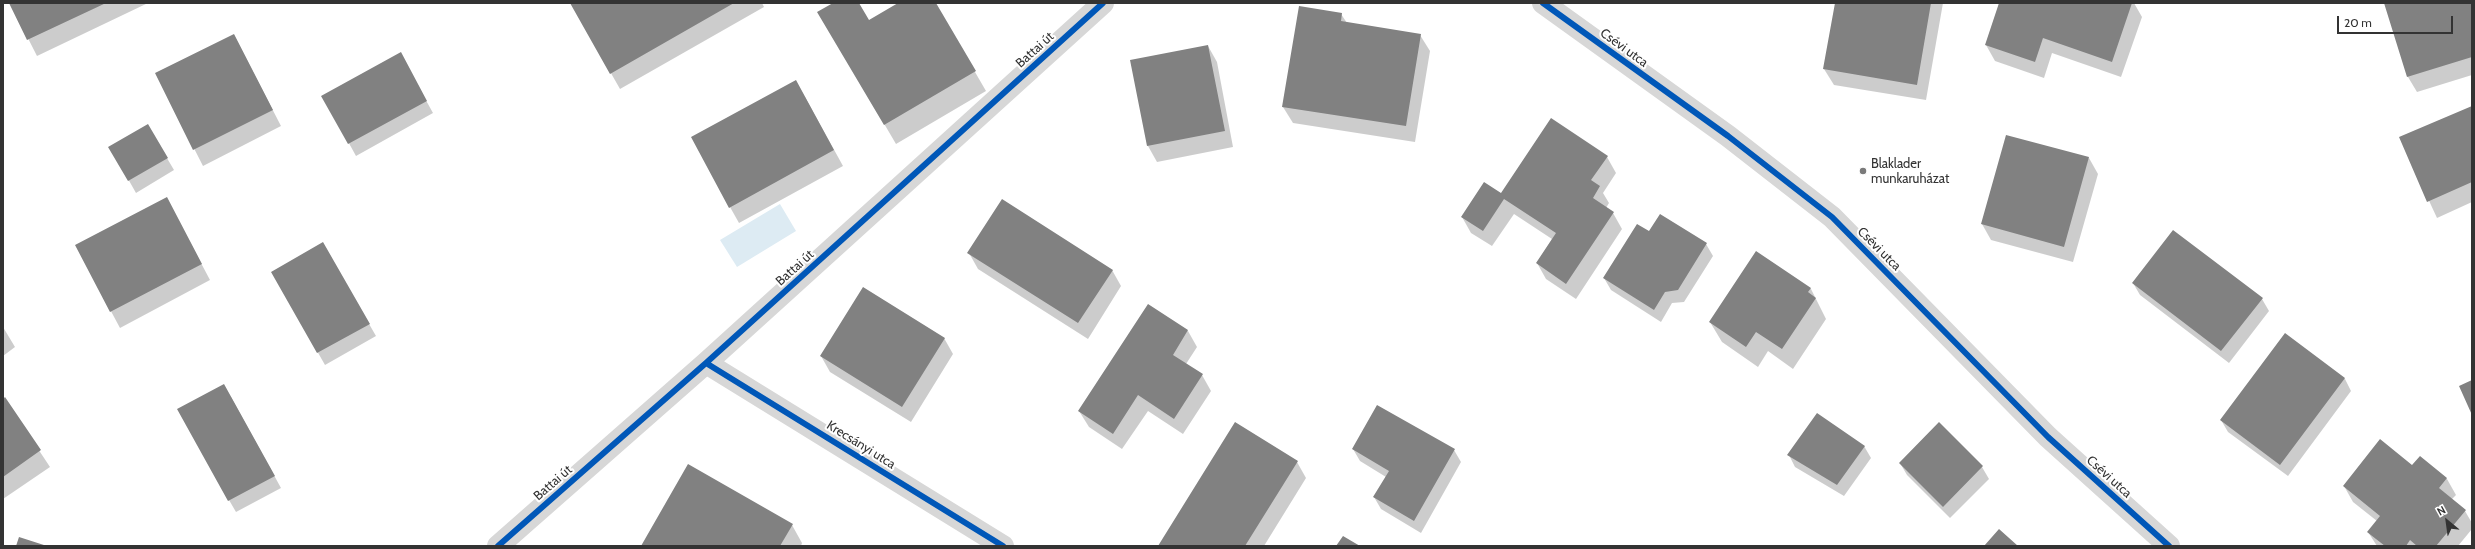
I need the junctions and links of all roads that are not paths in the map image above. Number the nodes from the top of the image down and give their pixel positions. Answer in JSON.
{"nodes":[{"id":1,"x":1103,"y":3,"type":"edge"},
{"id":2,"x":1543,"y":3,"type":"edge"},
{"id":3,"x":706,"y":362,"type":"junction"},
{"id":4,"x":498,"y":546,"type":"edge"},
{"id":5,"x":1003,"y":546,"type":"edge"},
{"id":6,"x":2169,"y":546,"type":"edge"}],
"edges":[{"from":1,"to":3,"type":"street","name":"Battai út"},
{"from":2,"to":6,"type":"street","name":"Csévi utca"},
{"from":3,"to":4,"type":"street","name":"Battai út"},
{"from":3,"to":5,"type":"street","name":"Krecsányi utca"}]}
